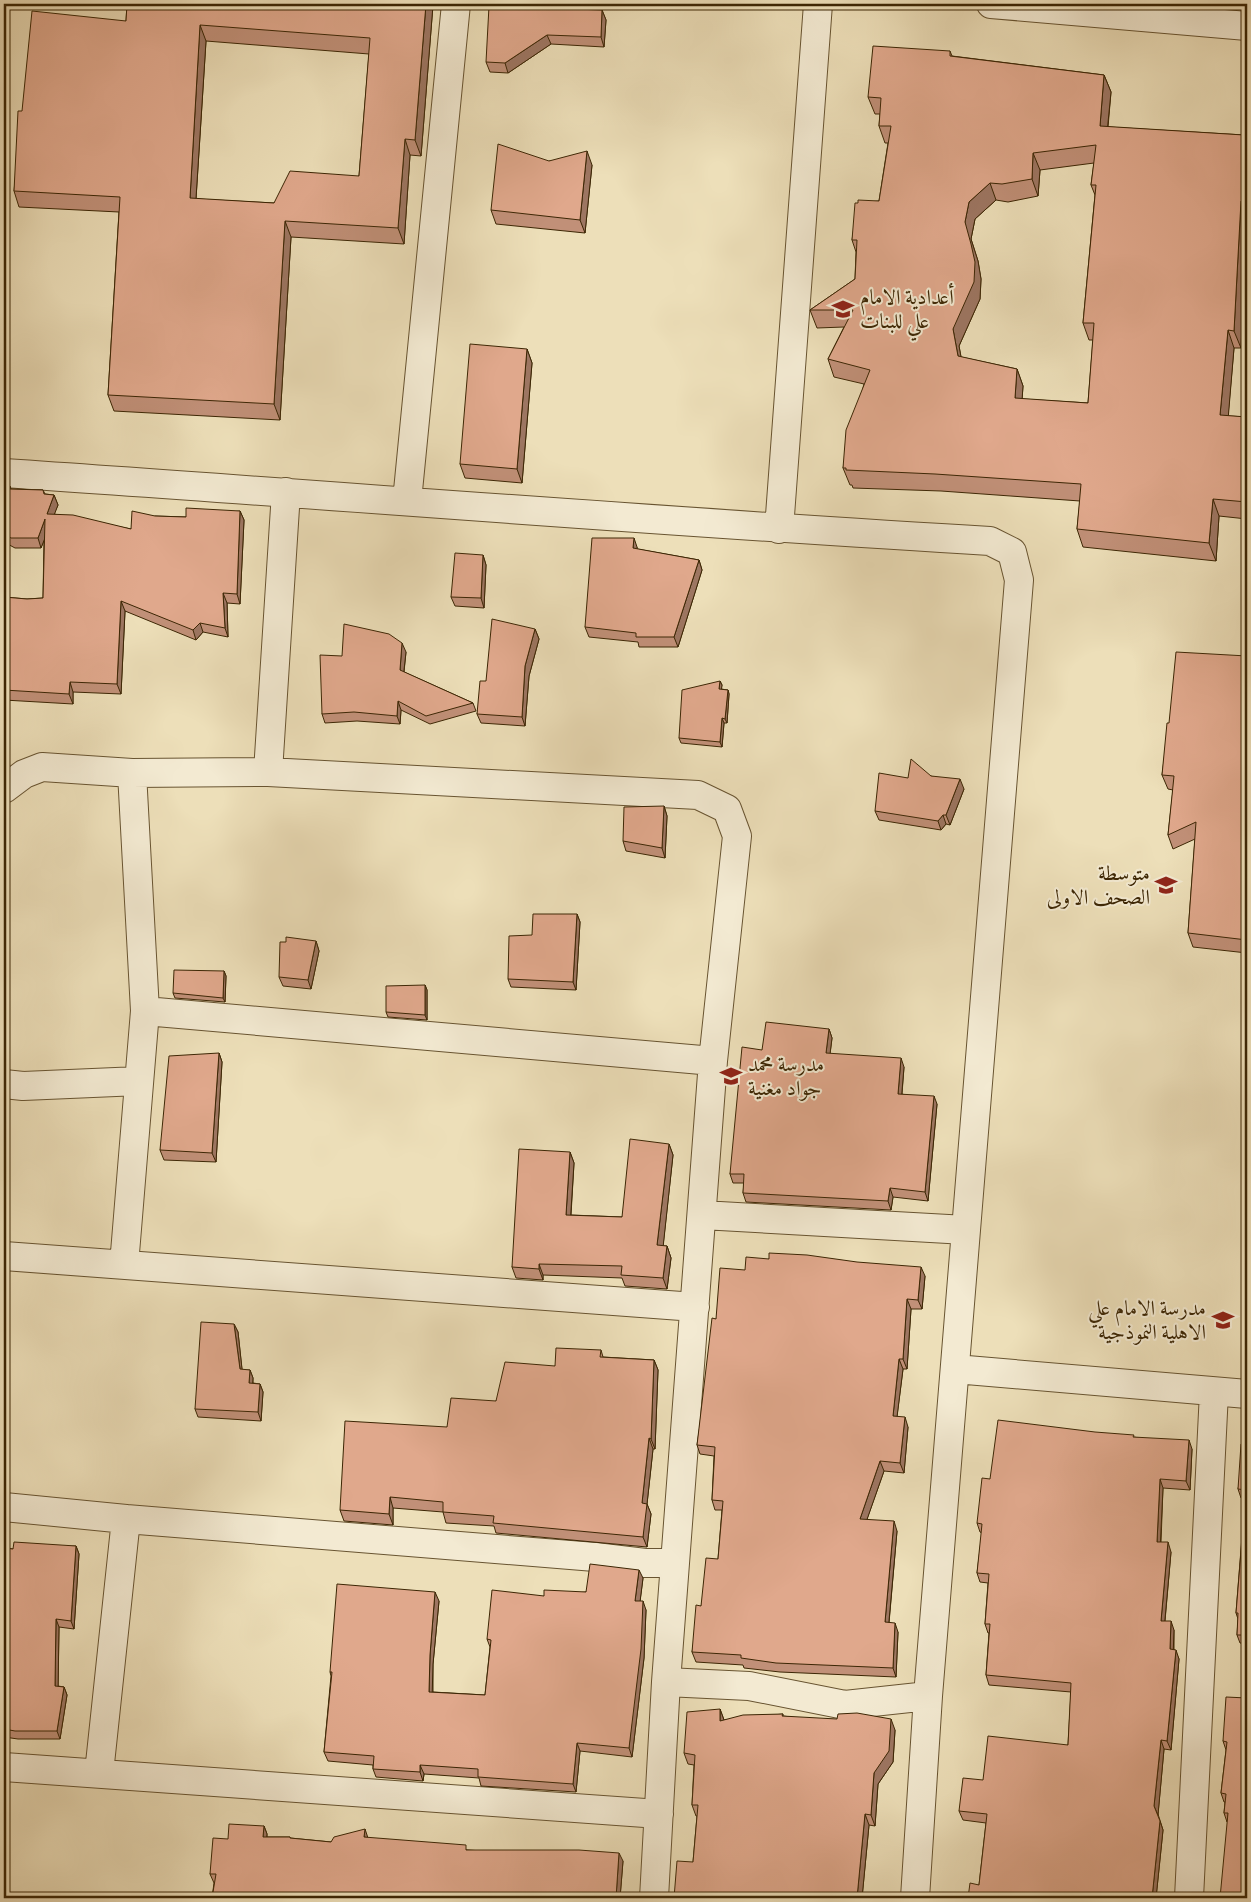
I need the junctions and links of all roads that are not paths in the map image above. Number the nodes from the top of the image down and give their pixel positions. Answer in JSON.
{"nodes":[{"id":1,"x":456,"y":4,"type":"edge"},
{"id":2,"x":818,"y":4,"type":"edge"},
{"id":3,"x":991,"y":4,"type":"edge"},
{"id":4,"x":1024,"y":5,"type":"edge"},
{"id":5,"x":1247,"y":26,"type":"edge"},
{"id":6,"x":4,"y":473,"type":"edge"},
{"id":7,"x":286,"y":492,"type":"junction"},
{"id":8,"x":406,"y":500,"type":"junction"},
{"id":9,"x":779,"y":529,"type":"junction"},
{"id":10,"x":268,"y":772,"type":"junction"},
{"id":11,"x":132,"y":773,"type":"junction"},
{"id":12,"x":4,"y":789,"type":"edge"},
{"id":13,"x":145,"y":1011,"type":"junction"},
{"id":14,"x":713,"y":1061,"type":"junction"},
{"id":15,"x":139,"y":1080,"type":"junction"},
{"id":16,"x":4,"y":1084,"type":"edge"},
{"id":17,"x":702,"y":1216,"type":"junction"},
{"id":18,"x":966,"y":1230,"type":"junction"},
{"id":19,"x":4,"y":1256,"type":"edge"},
{"id":20,"x":124,"y":1265,"type":"junction"},
{"id":21,"x":695,"y":1306,"type":"junction"},
{"id":22,"x":955,"y":1369,"type":"junction"},
{"id":23,"x":1214,"y":1392,"type":"junction"},
{"id":24,"x":1247,"y":1394,"type":"edge"},
{"id":25,"x":4,"y":1507,"type":"edge"},
{"id":26,"x":126,"y":1519,"type":"junction"},
{"id":27,"x":675,"y":1563,"type":"junction"},
{"id":28,"x":666,"y":1682,"type":"junction"},
{"id":29,"x":928,"y":1696,"type":"junction"},
{"id":30,"x":4,"y":1767,"type":"edge"},
{"id":31,"x":99,"y":1773,"type":"junction"},
{"id":32,"x":659,"y":1814,"type":"junction"},
{"id":33,"x":654,"y":1898,"type":"edge"},
{"id":34,"x":915,"y":1898,"type":"edge"},
{"id":35,"x":1189,"y":1898,"type":"edge"}],
"edges":[{"from":1,"to":8,"type":"street"},
{"from":2,"to":9,"type":"street"},
{"from":3,"to":4,"type":"street"},
{"from":4,"to":5,"type":"street"},
{"from":6,"to":7,"type":"street"},
{"from":7,"to":8,"type":"street"},
{"from":7,"to":10,"type":"street"},
{"from":8,"to":9,"type":"street"},
{"from":9,"to":18,"type":"street"},
{"from":10,"to":11,"type":"street"},
{"from":10,"to":14,"type":"street"},
{"from":11,"to":12,"type":"street"},
{"from":11,"to":13,"type":"street"},
{"from":13,"to":14,"type":"street"},
{"from":13,"to":15,"type":"street"},
{"from":14,"to":17,"type":"street"},
{"from":15,"to":16,"type":"street"},
{"from":15,"to":20,"type":"street"},
{"from":17,"to":18,"type":"street"},
{"from":17,"to":21,"type":"street"},
{"from":18,"to":22,"type":"street"},
{"from":19,"to":20,"type":"street"},
{"from":20,"to":21,"type":"street"},
{"from":21,"to":27,"type":"street"},
{"from":22,"to":23,"type":"street"},
{"from":22,"to":29,"type":"street"},
{"from":23,"to":24,"type":"street"},
{"from":23,"to":35,"type":"street"},
{"from":25,"to":26,"type":"street"},
{"from":26,"to":27,"type":"street"},
{"from":26,"to":31,"type":"street"},
{"from":27,"to":28,"type":"street"},
{"from":28,"to":29,"type":"street"},
{"from":28,"to":32,"type":"street"},
{"from":29,"to":34,"type":"street"},
{"from":30,"to":31,"type":"street"},
{"from":31,"to":32,"type":"street"},
{"from":32,"to":33,"type":"street"}]}
